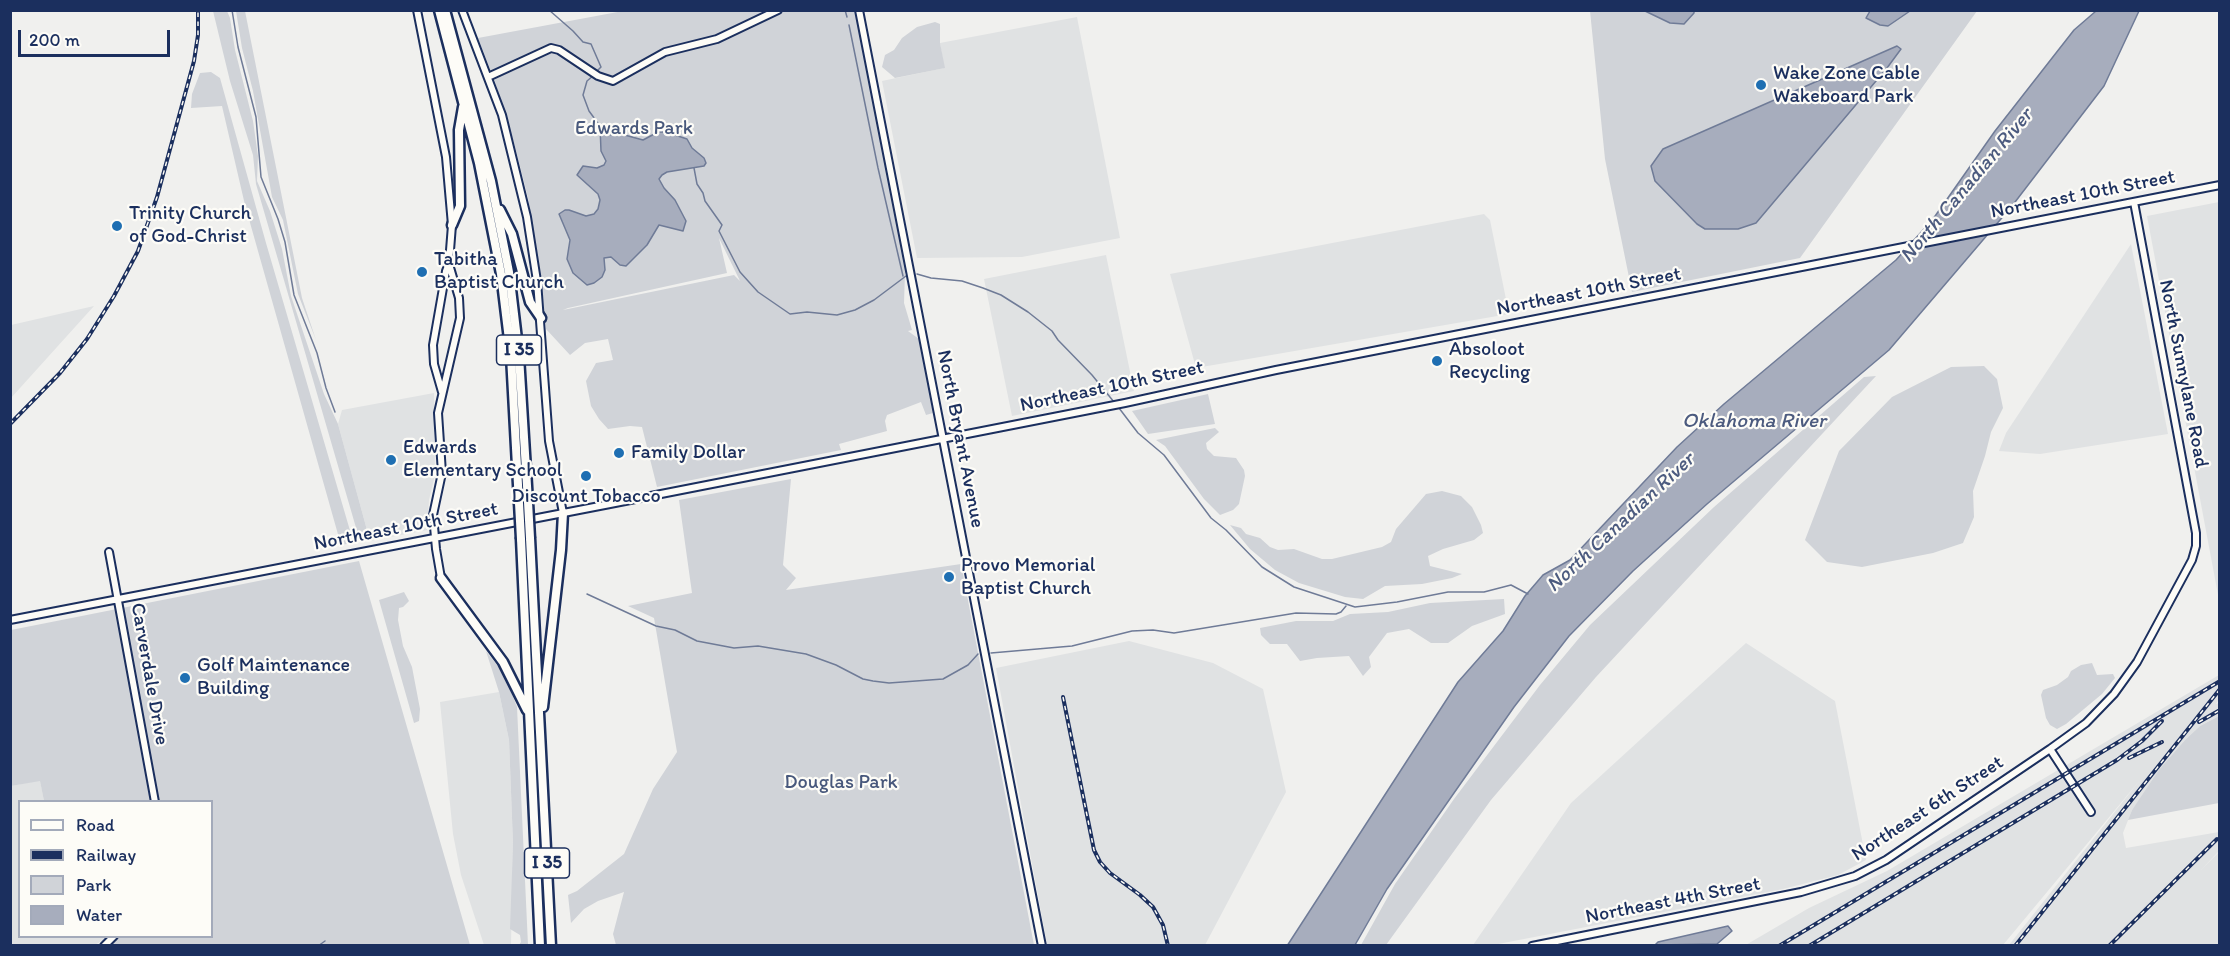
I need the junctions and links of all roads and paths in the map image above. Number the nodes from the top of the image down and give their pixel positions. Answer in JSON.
{"nodes":[{"id":1,"x":417,"y":10,"type":"edge"},
{"id":2,"x":439,"y":10,"type":"edge"},
{"id":3,"x":445,"y":10,"type":"edge"},
{"id":4,"x":462,"y":10,"type":"edge"},
{"id":5,"x":778,"y":10,"type":"edge"},
{"id":6,"x":859,"y":10,"type":"edge"},
{"id":7,"x":488,"y":77,"type":"junction"},
{"id":8,"x":464,"y":104,"type":"junction"},
{"id":9,"x":2220,"y":185,"type":"edge"},
{"id":10,"x":495,"y":200,"type":"junction"},
{"id":11,"x":2134,"y":202,"type":"junction"},
{"id":12,"x":452,"y":225,"type":"junction"},
{"id":13,"x":449,"y":263,"type":"junction"},
{"id":14,"x":540,"y":318,"type":"junction"},
{"id":15,"x":442,"y":392,"type":"junction"},
{"id":16,"x":943,"y":439,"type":"junction"},
{"id":17,"x":523,"y":502,"type":"junction"},
{"id":18,"x":563,"y":513,"type":"junction"},
{"id":19,"x":435,"y":538,"type":"junction"},
{"id":20,"x":526,"y":538,"type":"junction"},
{"id":21,"x":109,"y":552,"type":"dead end"},
{"id":22,"x":441,"y":578,"type":"joint"},
{"id":23,"x":118,"y":598,"type":"junction"},
{"id":24,"x":10,"y":620,"type":"edge"},
{"id":25,"x":529,"y":714,"type":"junction"},
{"id":26,"x":540,"y":726,"type":"junction"},
{"id":27,"x":2050,"y":749,"type":"junction"},
{"id":28,"x":155,"y":800,"type":"edge"},
{"id":29,"x":2091,"y":812,"type":"dead end"},
{"id":30,"x":1821,"y":888,"type":"joint"},
{"id":31,"x":540,"y":944,"type":"edge"},
{"id":32,"x":552,"y":945,"type":"edge"},
{"id":33,"x":1042,"y":945,"type":"edge"},
{"id":34,"x":1532,"y":945,"type":"edge"}],
"edges":[{"from":1,"to":12,"type":"main road"},
{"from":2,"to":8,"type":"highway","number":"I 35"},
{"from":3,"to":10,"type":"highway","number":"I 35"},
{"from":4,"to":7,"type":"main road"},
{"from":5,"to":7,"type":"main road"},
{"from":6,"to":16,"type":"main road","name":"North Bryant Avenue"},
{"from":7,"to":14,"type":"main road"},
{"from":8,"to":12,"type":"highway"},
{"from":8,"to":17,"type":"highway","number":"I 35"},
{"from":9,"to":11,"type":"main road","name":"Northeast 10th Street"},
{"from":10,"to":14,"type":"highway"},
{"from":10,"to":17,"type":"highway","number":"I 35"},
{"from":11,"to":16,"type":"main road","name":"Northeast 10th Street"},
{"from":11,"to":27,"type":"main road","name":"North Sunnylane Road"},
{"from":12,"to":13,"type":"main road"},
{"from":13,"to":15,"type":"main road"},
{"from":13,"to":15,"type":"main road"},
{"from":14,"to":18,"type":"main road"},
{"from":15,"to":19,"type":"main road"},
{"from":16,"to":18,"type":"main road","name":"Northeast 10th Street"},
{"from":16,"to":33,"type":"main road","name":"North Bryant Avenue"},
{"from":17,"to":20,"type":"highway","number":"I 35","bridge":true},
{"from":18,"to":19,"type":"main road","name":"Northeast 10th Street"},
{"from":18,"to":26,"type":"highway"},
{"from":19,"to":22,"type":"main road"},
{"from":19,"to":23,"type":"main road","name":"Northeast 10th Street"},
{"from":20,"to":25,"type":"highway","number":"I 35"},
{"from":20,"to":26,"type":"highway","number":"I 35"},
{"from":21,"to":23,"type":"main road","name":"Carverdale Drive"},
{"from":22,"to":25,"type":"highway"},
{"from":23,"to":24,"type":"main road","name":"Northeast 10th Street"},
{"from":23,"to":28,"type":"main road","name":"Carverdale Drive"},
{"from":25,"to":31,"type":"highway","number":"I 35"},
{"from":26,"to":32,"type":"highway","number":"I 35"},
{"from":27,"to":29,"type":"main road"},
{"from":27,"to":30,"type":"main road","name":"Northeast 6th Street"},
{"from":30,"to":34,"type":"main road","name":"Northeast 4th Street"}]}
